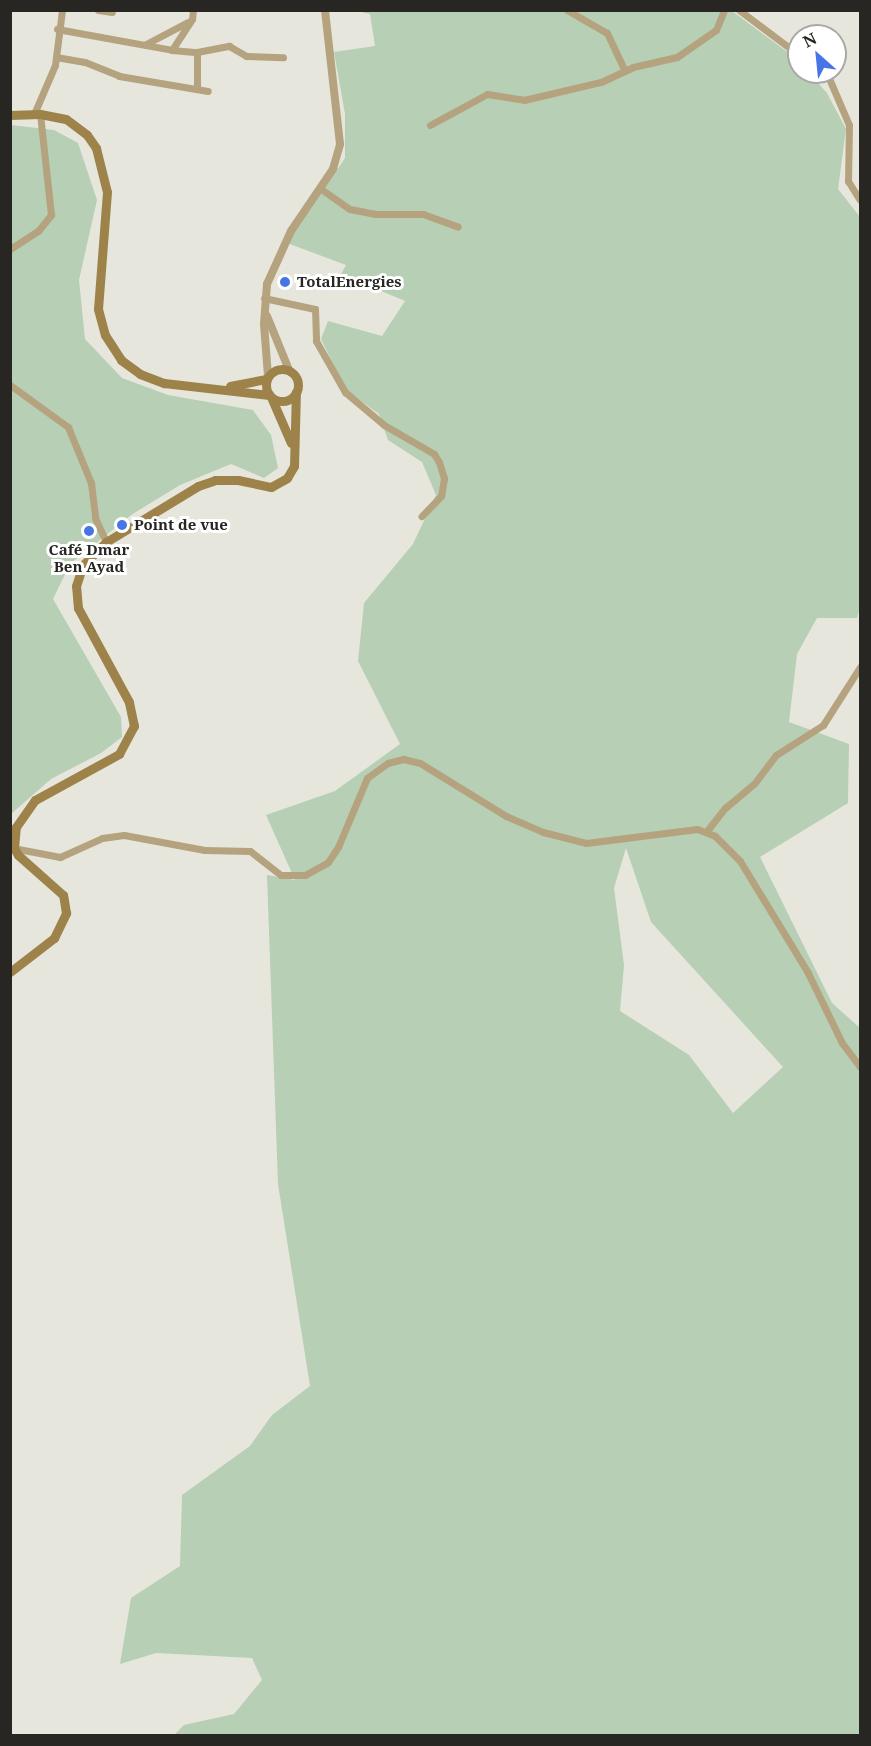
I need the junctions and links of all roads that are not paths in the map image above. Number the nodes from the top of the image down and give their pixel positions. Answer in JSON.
{"nodes":[{"id":1,"x":62,"y":10,"type":"edge"},
{"id":2,"x":98,"y":10,"type":"edge"},
{"id":3,"x":193,"y":10,"type":"edge"},
{"id":4,"x":325,"y":10,"type":"edge"},
{"id":5,"x":567,"y":10,"type":"edge"},
{"id":6,"x":724,"y":10,"type":"edge"},
{"id":7,"x":740,"y":10,"type":"edge"},
{"id":8,"x":112,"y":12,"type":"edge"},
{"id":9,"x":192,"y":19,"type":"junction"},
{"id":10,"x":57,"y":29,"type":"junction"},
{"id":11,"x":146,"y":44,"type":"junction"},
{"id":12,"x":787,"y":46,"type":"edge"},
{"id":13,"x":172,"y":50,"type":"junction"},
{"id":14,"x":197,"y":52,"type":"junction"},
{"id":15,"x":56,"y":57,"type":"junction"},
{"id":16,"x":284,"y":57,"type":"dead end"},
{"id":17,"x":625,"y":71,"type":"junction"},
{"id":18,"x":831,"y":84,"type":"edge"},
{"id":19,"x":198,"y":86,"type":"junction"},
{"id":20,"x":208,"y":91,"type":"dead end"},
{"id":21,"x":37,"y":114,"type":"junction"},
{"id":22,"x":10,"y":115,"type":"edge"},
{"id":23,"x":430,"y":125,"type":"dead end"},
{"id":24,"x":321,"y":189,"type":"junction"},
{"id":25,"x":861,"y":200,"type":"edge"},
{"id":26,"x":458,"y":227,"type":"dead end"},
{"id":27,"x":10,"y":249,"type":"edge"},
{"id":28,"x":264,"y":298,"type":"junction"},
{"id":29,"x":265,"y":310,"type":"junction"},
{"id":30,"x":289,"y":370,"type":"junction"},
{"id":31,"x":267,"y":377,"type":"junction"},
{"id":32,"x":10,"y":385,"type":"edge"},
{"id":33,"x":224,"y":387,"type":"junction"},
{"id":34,"x":296,"y":393,"type":"junction"},
{"id":35,"x":270,"y":396,"type":"junction"},
{"id":36,"x":293,"y":451,"type":"junction"},
{"id":37,"x":422,"y":516,"type":"dead end"},
{"id":38,"x":106,"y":542,"type":"junction"},
{"id":39,"x":861,"y":667,"type":"edge"},
{"id":40,"x":706,"y":832,"type":"junction"},
{"id":41,"x":12,"y":848,"type":"edge"},
{"id":42,"x":10,"y":972,"type":"edge"},
{"id":43,"x":861,"y":1067,"type":"edge"}],
"edges":[{"from":1,"to":10,"type":"street"},
{"from":2,"to":8,"type":"street"},
{"from":3,"to":9,"type":"street"},
{"from":4,"to":24,"type":"street"},
{"from":5,"to":17,"type":"street"},
{"from":6,"to":17,"type":"street"},
{"from":7,"to":12,"type":"street"},
{"from":9,"to":11,"type":"street"},
{"from":9,"to":13,"type":"street"},
{"from":10,"to":11,"type":"street"},
{"from":10,"to":15,"type":"street"},
{"from":11,"to":13,"type":"street"},
{"from":13,"to":14,"type":"street"},
{"from":14,"to":16,"type":"street"},
{"from":14,"to":19,"type":"street"},
{"from":15,"to":19,"type":"street"},
{"from":15,"to":21,"type":"street"},
{"from":17,"to":23,"type":"street"},
{"from":18,"to":25,"type":"street"},
{"from":19,"to":20,"type":"street"},
{"from":21,"to":22,"type":"main road"},
{"from":21,"to":27,"type":"street"},
{"from":21,"to":33,"type":"main road"},
{"from":24,"to":26,"type":"street"},
{"from":24,"to":28,"type":"street"},
{"from":28,"to":29,"type":"street"},
{"from":28,"to":37,"type":"street"},
{"from":29,"to":30,"type":"street"},
{"from":29,"to":31,"type":"street"},
{"from":30,"to":31,"type":"main road"},
{"from":30,"to":34,"type":"main road"},
{"from":31,"to":33,"type":"main road"},
{"from":31,"to":35,"type":"main road"},
{"from":32,"to":38,"type":"street"},
{"from":33,"to":35,"type":"main road"},
{"from":34,"to":35,"type":"main road"},
{"from":34,"to":36,"type":"main road"},
{"from":35,"to":36,"type":"main road"},
{"from":36,"to":38,"type":"main road"},
{"from":38,"to":41,"type":"main road"},
{"from":39,"to":40,"type":"street"},
{"from":40,"to":41,"type":"street"},
{"from":40,"to":43,"type":"street"},
{"from":41,"to":42,"type":"main road"}]}
